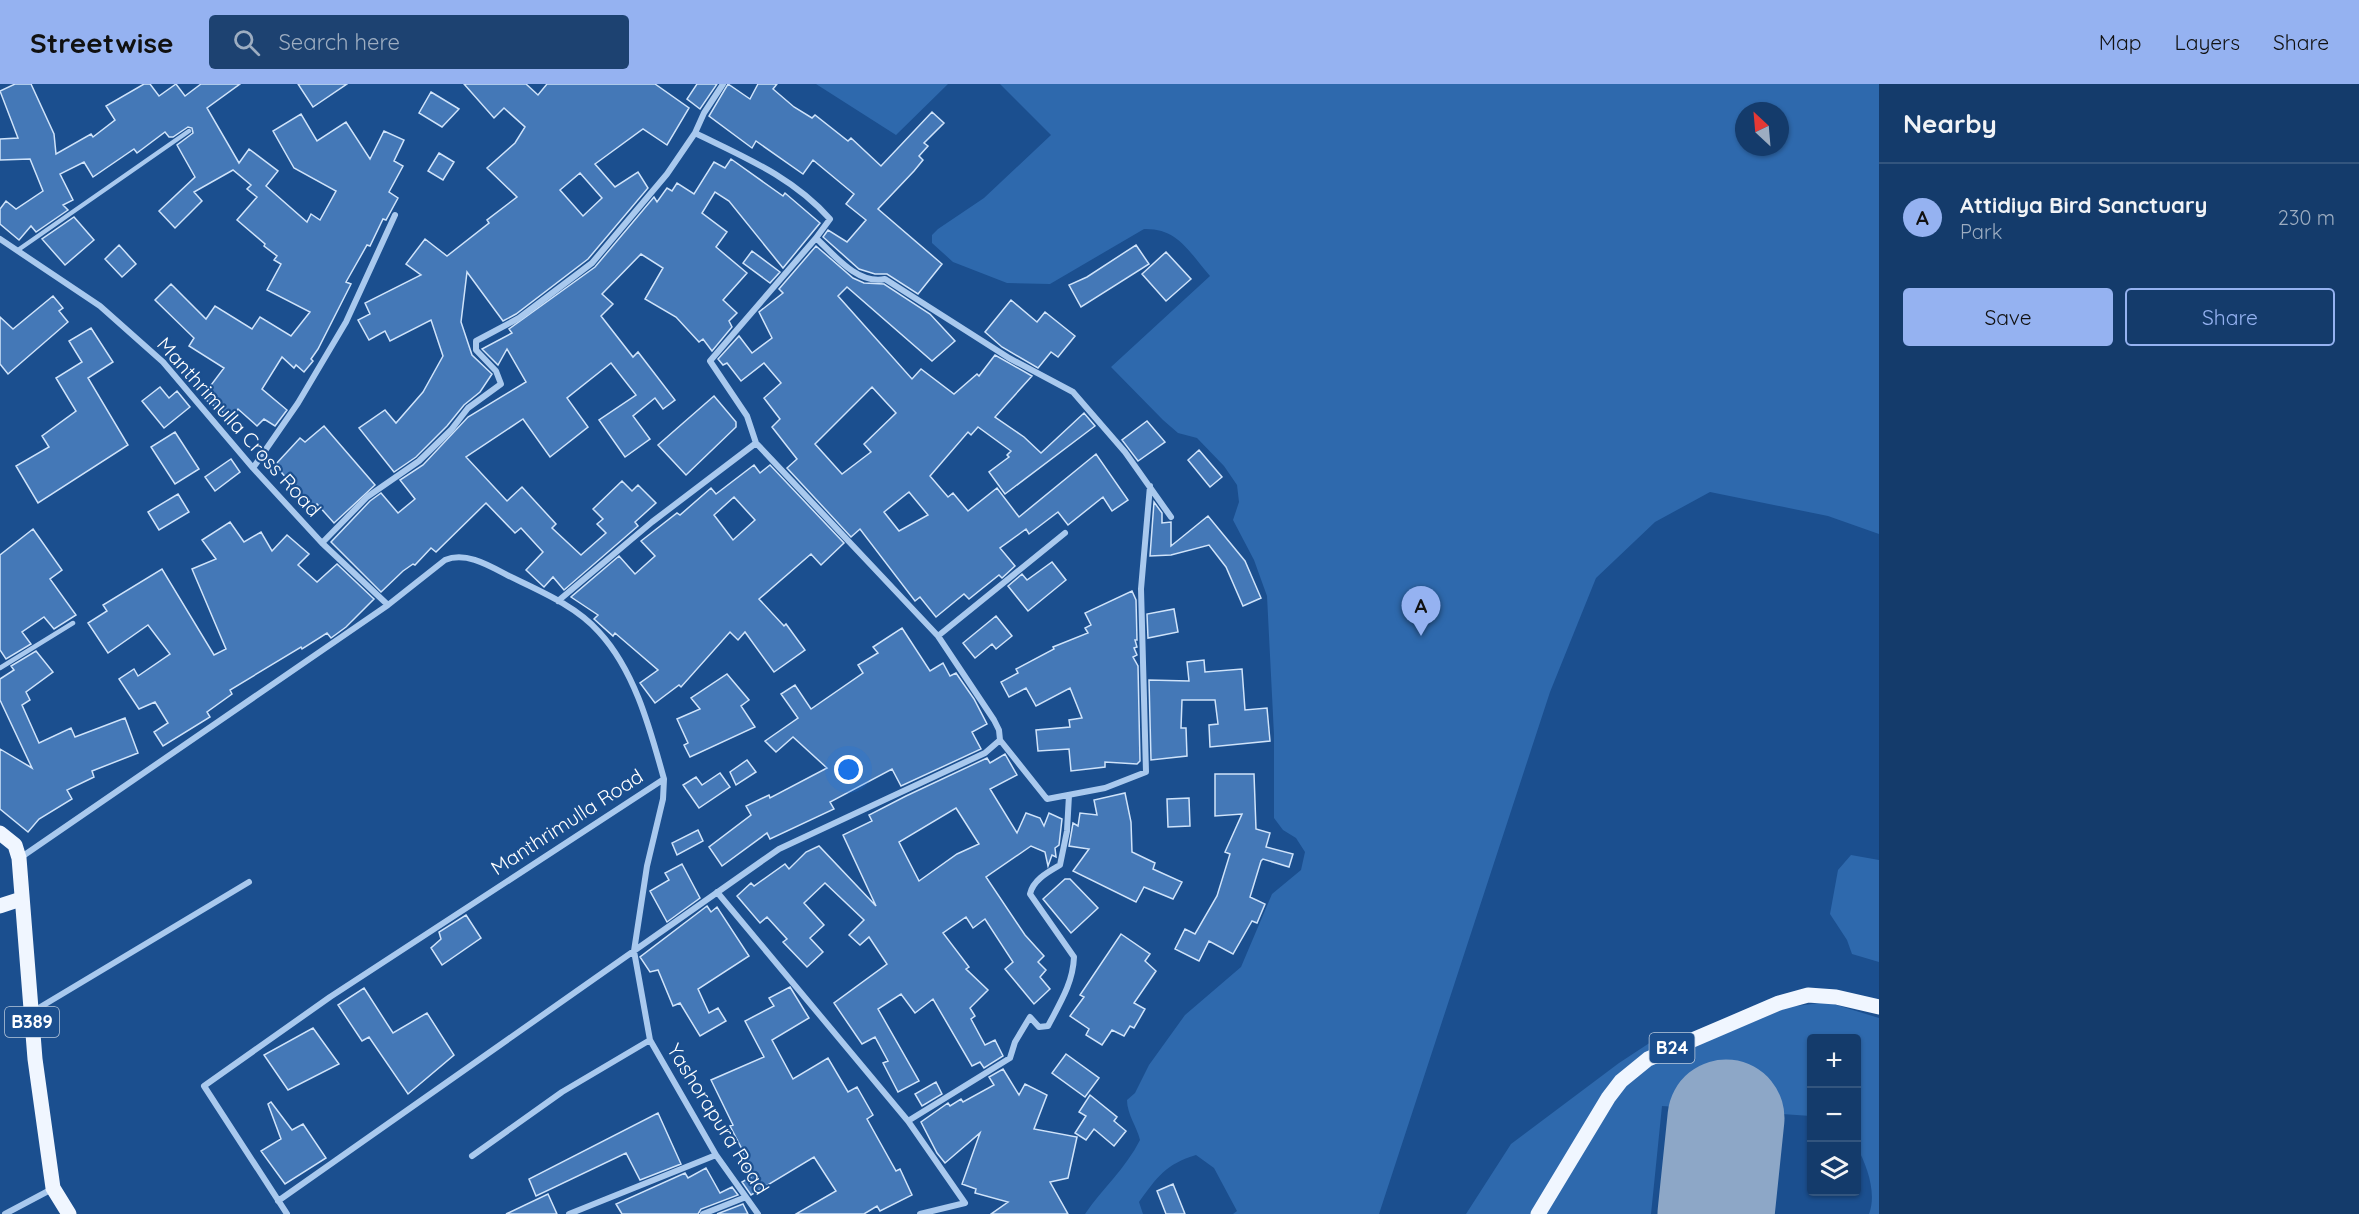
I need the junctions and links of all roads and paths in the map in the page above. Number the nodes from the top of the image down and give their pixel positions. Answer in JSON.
{"nodes":[{"id":1,"x":723,"y":84,"type":"edge"},
{"id":2,"x":189,"y":131,"type":"dead end"},
{"id":3,"x":695,"y":133,"type":"junction"},
{"id":4,"x":395,"y":215,"type":"dead end"},
{"id":5,"x":816,"y":238,"type":"junction"},
{"id":6,"x":0,"y":239,"type":"edge"},
{"id":7,"x":18,"y":250,"type":"junction"},
{"id":8,"x":756,"y":443,"type":"junction"},
{"id":9,"x":253,"y":468,"type":"junction"},
{"id":10,"x":1150,"y":486,"type":"junction"},
{"id":11,"x":1171,"y":517,"type":"dead end"},
{"id":12,"x":1065,"y":533,"type":"dead end"},
{"id":13,"x":322,"y":543,"type":"junction"},
{"id":14,"x":558,"y":601,"type":"junction"},
{"id":15,"x":388,"y":606,"type":"junction"},
{"id":16,"x":73,"y":623,"type":"dead end"},
{"id":17,"x":938,"y":636,"type":"junction"},
{"id":18,"x":0,"y":668,"type":"edge"},
{"id":19,"x":1000,"y":740,"type":"junction"},
{"id":20,"x":664,"y":778,"type":"junction"},
{"id":21,"x":1069,"y":795,"type":"junction"},
{"id":22,"x":0,"y":833,"type":"edge"},
{"id":23,"x":20,"y":858,"type":"junction"},
{"id":24,"x":249,"y":882,"type":"dead end"},
{"id":25,"x":717,"y":892,"type":"junction"},
{"id":26,"x":21,"y":899,"type":"junction"},
{"id":27,"x":0,"y":906,"type":"edge"},
{"id":28,"x":634,"y":951,"type":"junction"},
{"id":29,"x":1879,"y":1007,"type":"edge"},
{"id":30,"x":32,"y":1012,"type":"junction"},
{"id":31,"x":650,"y":1040,"type":"junction"},
{"id":32,"x":908,"y":1121,"type":"junction"},
{"id":33,"x":716,"y":1155,"type":"junction"},
{"id":34,"x":472,"y":1156,"type":"dead end"},
{"id":35,"x":53,"y":1188,"type":"junction"},
{"id":36,"x":746,"y":1197,"type":"junction"},
{"id":37,"x":278,"y":1201,"type":"junction"},
{"id":38,"x":5,"y":1214,"type":"edge"},
{"id":39,"x":69,"y":1214,"type":"edge"},
{"id":40,"x":287,"y":1214,"type":"edge"},
{"id":41,"x":569,"y":1214,"type":"edge"},
{"id":42,"x":703,"y":1214,"type":"edge"},
{"id":43,"x":758,"y":1214,"type":"edge"},
{"id":44,"x":920,"y":1214,"type":"edge"},
{"id":45,"x":1538,"y":1214,"type":"edge"}],
"edges":[{"from":1,"to":3,"type":"street"},
{"from":2,"to":7,"type":"lane"},
{"from":3,"to":5,"type":"street"},
{"from":3,"to":13,"type":"street"},
{"from":4,"to":9,"type":"street"},
{"from":5,"to":8,"type":"street"},
{"from":5,"to":10,"type":"street"},
{"from":6,"to":7,"type":"street","name":"Manthrimulla Cross Road"},
{"from":7,"to":9,"type":"street","name":"Manthrimulla Cross Road"},
{"from":8,"to":14,"type":"street"},
{"from":8,"to":17,"type":"street"},
{"from":9,"to":13,"type":"street","name":"Manthrimulla Cross Road"},
{"from":10,"to":11,"type":"street"},
{"from":10,"to":21,"type":"street"},
{"from":12,"to":17,"type":"street"},
{"from":13,"to":15,"type":"street","name":"Manthrimulla Cross Road"},
{"from":14,"to":15,"type":"street","name":"Manthrimulla Road"},
{"from":14,"to":20,"type":"street","name":"Manthrimulla Road"},
{"from":15,"to":23,"type":"street","name":"Manthrimulla Road"},
{"from":16,"to":18,"type":"lane"},
{"from":17,"to":19,"type":"street"},
{"from":19,"to":21,"type":"street"},
{"from":19,"to":25,"type":"street"},
{"from":20,"to":28,"type":"street","name":"Yashorapura Road"},
{"from":20,"to":37,"type":"street","name":"Manthrimulla Road"},
{"from":21,"to":32,"type":"street"},
{"from":22,"to":23,"type":"main road"},
{"from":23,"to":26,"type":"main road","number":"B389"},
{"from":24,"to":30,"type":"street"},
{"from":25,"to":28,"type":"street"},
{"from":25,"to":32,"type":"street"},
{"from":26,"to":27,"type":"main road"},
{"from":26,"to":30,"type":"main road","number":"B389"},
{"from":28,"to":31,"type":"street","name":"Yashorapura Road"},
{"from":28,"to":37,"type":"street"},
{"from":29,"to":45,"type":"main road","number":"B24"},
{"from":30,"to":35,"type":"main road","number":"B389"},
{"from":31,"to":33,"type":"street","name":"Yashorapura Road"},
{"from":31,"to":34,"type":"street"},
{"from":32,"to":44,"type":"street"},
{"from":33,"to":36,"type":"street","name":"Yashorapura Road"},
{"from":33,"to":41,"type":"street"},
{"from":35,"to":38,"type":"street"},
{"from":35,"to":39,"type":"main road","number":"B389"},
{"from":36,"to":42,"type":"street"},
{"from":36,"to":43,"type":"street","name":"Yashorapura Road"},
{"from":37,"to":40,"type":"street","name":"Manthrimulla Road"}]}
